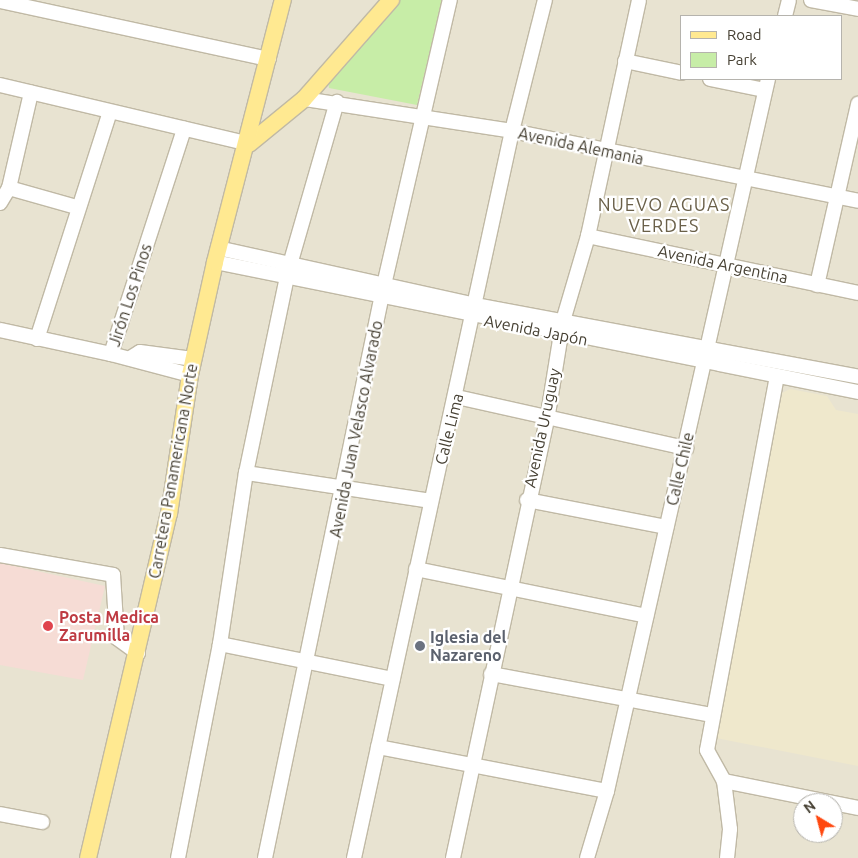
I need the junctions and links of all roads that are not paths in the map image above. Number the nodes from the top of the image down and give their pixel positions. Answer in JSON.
{"nodes":[{"id":1,"x":283,"y":0,"type":"edge"},
{"id":2,"x":391,"y":0,"type":"edge"},
{"id":3,"x":450,"y":0,"type":"edge"},
{"id":4,"x":545,"y":0,"type":"edge"},
{"id":5,"x":639,"y":0,"type":"edge"},
{"id":6,"x":789,"y":0,"type":"edge"},
{"id":7,"x":811,"y":0,"type":"edge"},
{"id":8,"x":0,"y":1,"type":"edge"},
{"id":9,"x":858,"y":9,"type":"edge"},
{"id":10,"x":785,"y":15,"type":"edge"},
{"id":11,"x":269,"y":60,"type":"junction"},
{"id":12,"x":625,"y":62,"type":"junction"},
{"id":13,"x":680,"y":73,"type":"edge"},
{"id":14,"x":721,"y":80,"type":"edge"},
{"id":15,"x":766,"y":84,"type":"edge"},
{"id":16,"x":0,"y":86,"type":"edge"},
{"id":17,"x":31,"y":93,"type":"junction"},
{"id":18,"x":304,"y":99,"type":"junction"},
{"id":19,"x":337,"y":102,"type":"junction"},
{"id":20,"x":858,"y":104,"type":"edge"},
{"id":21,"x":110,"y":112,"type":"junction"},
{"id":22,"x":421,"y":116,"type":"junction"},
{"id":23,"x":184,"y":129,"type":"junction"},
{"id":24,"x":512,"y":131,"type":"junction"},
{"id":25,"x":249,"y":144,"type":"junction"},
{"id":26,"x":604,"y":152,"type":"junction"},
{"id":27,"x":747,"y":178,"type":"junction"},
{"id":28,"x":9,"y":188,"type":"junction"},
{"id":29,"x":834,"y":195,"type":"junction"},
{"id":30,"x":858,"y":201,"type":"edge"},
{"id":31,"x":0,"y":203,"type":"edge"},
{"id":32,"x":76,"y":207,"type":"junction"},
{"id":33,"x":588,"y":236,"type":"junction"},
{"id":34,"x":217,"y":255,"type":"junction"},
{"id":35,"x":728,"y":265,"type":"junction"},
{"id":36,"x":289,"y":270,"type":"junction"},
{"id":37,"x":817,"y":285,"type":"junction"},
{"id":38,"x":384,"y":290,"type":"junction"},
{"id":39,"x":858,"y":293,"type":"edge"},
{"id":40,"x":474,"y":311,"type":"junction"},
{"id":41,"x":563,"y":321,"type":"junction"},
{"id":42,"x":0,"y":330,"type":"edge"},
{"id":43,"x":560,"y":335,"type":"junction"},
{"id":44,"x":37,"y":339,"type":"junction"},
{"id":45,"x":704,"y":347,"type":"junction"},
{"id":46,"x":111,"y":354,"type":"junction"},
{"id":47,"x":700,"y":362,"type":"junction"},
{"id":48,"x":192,"y":367,"type":"junction"},
{"id":49,"x":777,"y":377,"type":"junction"},
{"id":50,"x":858,"y":377,"type":"edge"},
{"id":51,"x":858,"y":392,"type":"edge"},
{"id":52,"x":457,"y":398,"type":"junction"},
{"id":53,"x":548,"y":414,"type":"junction"},
{"id":54,"x":686,"y":448,"type":"junction"},
{"id":55,"x":246,"y":473,"type":"junction"},
{"id":56,"x":345,"y":487,"type":"junction"},
{"id":57,"x":527,"y":500,"type":"junction"},
{"id":58,"x":431,"y":501,"type":"junction"},
{"id":59,"x":666,"y":527,"type":"junction"},
{"id":60,"x":0,"y":555,"type":"edge"},
{"id":61,"x":416,"y":569,"type":"junction"},
{"id":62,"x":509,"y":587,"type":"junction"},
{"id":63,"x":646,"y":616,"type":"junction"},
{"id":64,"x":220,"y":644,"type":"junction"},
{"id":65,"x":138,"y":653,"type":"junction"},
{"id":66,"x":306,"y":662,"type":"junction"},
{"id":67,"x":491,"y":674,"type":"junction"},
{"id":68,"x":392,"y":679,"type":"junction"},
{"id":69,"x":628,"y":700,"type":"junction"},
{"id":70,"x":712,"y":715,"type":"junction"},
{"id":71,"x":378,"y":747,"type":"junction"},
{"id":72,"x":472,"y":764,"type":"junction"},
{"id":73,"x":724,"y":781,"type":"junction"},
{"id":74,"x":607,"y":791,"type":"junction"},
{"id":75,"x":858,"y":808,"type":"edge"},
{"id":76,"x":0,"y":814,"type":"edge"},
{"id":77,"x":42,"y":822,"type":"dead end"},
{"id":78,"x":88,"y":858,"type":"edge"},
{"id":79,"x":178,"y":858,"type":"edge"},
{"id":80,"x":265,"y":858,"type":"edge"},
{"id":81,"x":354,"y":858,"type":"edge"},
{"id":82,"x":453,"y":858,"type":"edge"},
{"id":83,"x":587,"y":858,"type":"edge"},
{"id":84,"x":727,"y":858,"type":"edge"}],
"edges":[{"from":1,"to":11,"type":"main road","name":"Carretera Panamericana Norte"},
{"from":2,"to":18,"type":"main road"},
{"from":3,"to":22,"type":"street","name":"Avenida Juan Velasco Alvarado"},
{"from":4,"to":24,"type":"street","name":"Calle Lima"},
{"from":5,"to":12,"type":"street","name":"Avenida Uruguay"},
{"from":6,"to":10,"type":"street"},
{"from":7,"to":9,"type":"street"},
{"from":8,"to":11,"type":"street"},
{"from":11,"to":25,"type":"main road","name":"Carretera Panamericana Norte"},
{"from":12,"to":13,"type":"street"},
{"from":12,"to":26,"type":"street","name":"Avenida Uruguay"},
{"from":14,"to":15,"type":"street"},
{"from":15,"to":27,"type":"street","name":"Calle Chile"},
{"from":16,"to":17,"type":"street"},
{"from":17,"to":21,"type":"street"},
{"from":17,"to":28,"type":"street"},
{"from":18,"to":19,"type":"street","name":"Avenida Alemania"},
{"from":18,"to":25,"type":"main road"},
{"from":19,"to":22,"type":"street","name":"Avenida Alemania"},
{"from":19,"to":36,"type":"street"},
{"from":20,"to":29,"type":"street"},
{"from":21,"to":23,"type":"street"},
{"from":21,"to":32,"type":"street"},
{"from":22,"to":24,"type":"street","name":"Avenida Alemania"},
{"from":22,"to":38,"type":"street","name":"Avenida Juan Velasco Alvarado"},
{"from":23,"to":25,"type":"street"},
{"from":23,"to":46,"type":"street","name":"Jirón Los Pinos"},
{"from":24,"to":26,"type":"street","name":"Avenida Alemania"},
{"from":24,"to":40,"type":"street","name":"Calle Lima"},
{"from":25,"to":34,"type":"main road","name":"Carretera Panamericana Norte"},
{"from":26,"to":27,"type":"street","name":"Avenida Alemania"},
{"from":26,"to":33,"type":"street","name":"Avenida Uruguay"},
{"from":27,"to":29,"type":"street","name":"Avenida Alemania"},
{"from":27,"to":35,"type":"street","name":"Calle Chile"},
{"from":28,"to":31,"type":"street"},
{"from":28,"to":32,"type":"street"},
{"from":29,"to":30,"type":"street","name":"Avenida Alemania"},
{"from":29,"to":37,"type":"street"},
{"from":32,"to":44,"type":"street"},
{"from":33,"to":35,"type":"street","name":"Avenida Argentina"},
{"from":33,"to":41,"type":"street","name":"Avenida Uruguay"},
{"from":34,"to":36,"type":"street"},
{"from":34,"to":48,"type":"main road","name":"Carretera Panamericana Norte"},
{"from":35,"to":37,"type":"street","name":"Avenida Argentina"},
{"from":35,"to":45,"type":"street","name":"Calle Chile"},
{"from":36,"to":38,"type":"street"},
{"from":36,"to":55,"type":"street"},
{"from":37,"to":39,"type":"street","name":"Avenida Argentina"},
{"from":38,"to":40,"type":"street"},
{"from":38,"to":56,"type":"street","name":"Avenida Juan Velasco Alvarado"},
{"from":40,"to":41,"type":"street","name":"Avenida Japón"},
{"from":40,"to":43,"type":"street","name":"Avenida Japón"},
{"from":40,"to":52,"type":"street","name":"Calle Lima"},
{"from":41,"to":43,"type":"street","name":"Avenida Uruguay"},
{"from":41,"to":45,"type":"street","name":"Avenida Japón"},
{"from":42,"to":44,"type":"street","name":"Jirón Los Pinos"},
{"from":43,"to":47,"type":"street","name":"Avenida Japón"},
{"from":43,"to":53,"type":"street","name":"Avenida Uruguay"},
{"from":44,"to":46,"type":"street","name":"Jirón Los Pinos"},
{"from":45,"to":47,"type":"street","name":"Calle Chile"},
{"from":45,"to":50,"type":"street","name":"Avenida Japón"},
{"from":46,"to":48,"type":"street"},
{"from":47,"to":49,"type":"street","name":"Avenida Japón"},
{"from":47,"to":54,"type":"street","name":"Calle Chile"},
{"from":48,"to":65,"type":"main road","name":"Carretera Panamericana Norte"},
{"from":49,"to":51,"type":"street","name":"Avenida Japón"},
{"from":49,"to":70,"type":"street"},
{"from":52,"to":53,"type":"street"},
{"from":52,"to":58,"type":"street","name":"Calle Lima"},
{"from":53,"to":54,"type":"street"},
{"from":53,"to":57,"type":"street","name":"Avenida Uruguay"},
{"from":54,"to":59,"type":"street","name":"Calle Chile"},
{"from":55,"to":56,"type":"street"},
{"from":55,"to":64,"type":"street"},
{"from":56,"to":58,"type":"street"},
{"from":56,"to":66,"type":"street","name":"Avenida Juan Velasco Alvarado"},
{"from":57,"to":59,"type":"street"},
{"from":57,"to":62,"type":"street","name":"Avenida Uruguay"},
{"from":58,"to":61,"type":"street","name":"Calle Lima"},
{"from":59,"to":63,"type":"street","name":"Calle Chile"},
{"from":60,"to":65,"type":"street"},
{"from":61,"to":62,"type":"street"},
{"from":61,"to":68,"type":"street","name":"Calle Lima"},
{"from":62,"to":63,"type":"street"},
{"from":62,"to":67,"type":"street","name":"Avenida Uruguay"},
{"from":63,"to":69,"type":"street","name":"Calle Chile"},
{"from":64,"to":66,"type":"street"},
{"from":64,"to":79,"type":"street"},
{"from":65,"to":78,"type":"main road","name":"Carretera Panamericana Norte"},
{"from":66,"to":68,"type":"street"},
{"from":66,"to":80,"type":"street","name":"Avenida Juan Velasco Alvarado"},
{"from":67,"to":69,"type":"street"},
{"from":67,"to":72,"type":"street","name":"Avenida Uruguay"},
{"from":68,"to":71,"type":"street","name":"Calle Lima"},
{"from":69,"to":70,"type":"street"},
{"from":69,"to":74,"type":"street","name":"Calle Chile"},
{"from":70,"to":73,"type":"street"},
{"from":71,"to":72,"type":"street"},
{"from":71,"to":81,"type":"street","name":"Calle Lima"},
{"from":72,"to":74,"type":"street"},
{"from":72,"to":82,"type":"street","name":"Avenida Uruguay"},
{"from":73,"to":75,"type":"street"},
{"from":73,"to":84,"type":"street"},
{"from":74,"to":83,"type":"street","name":"Calle Chile"},
{"from":76,"to":77,"type":"street"}]}
